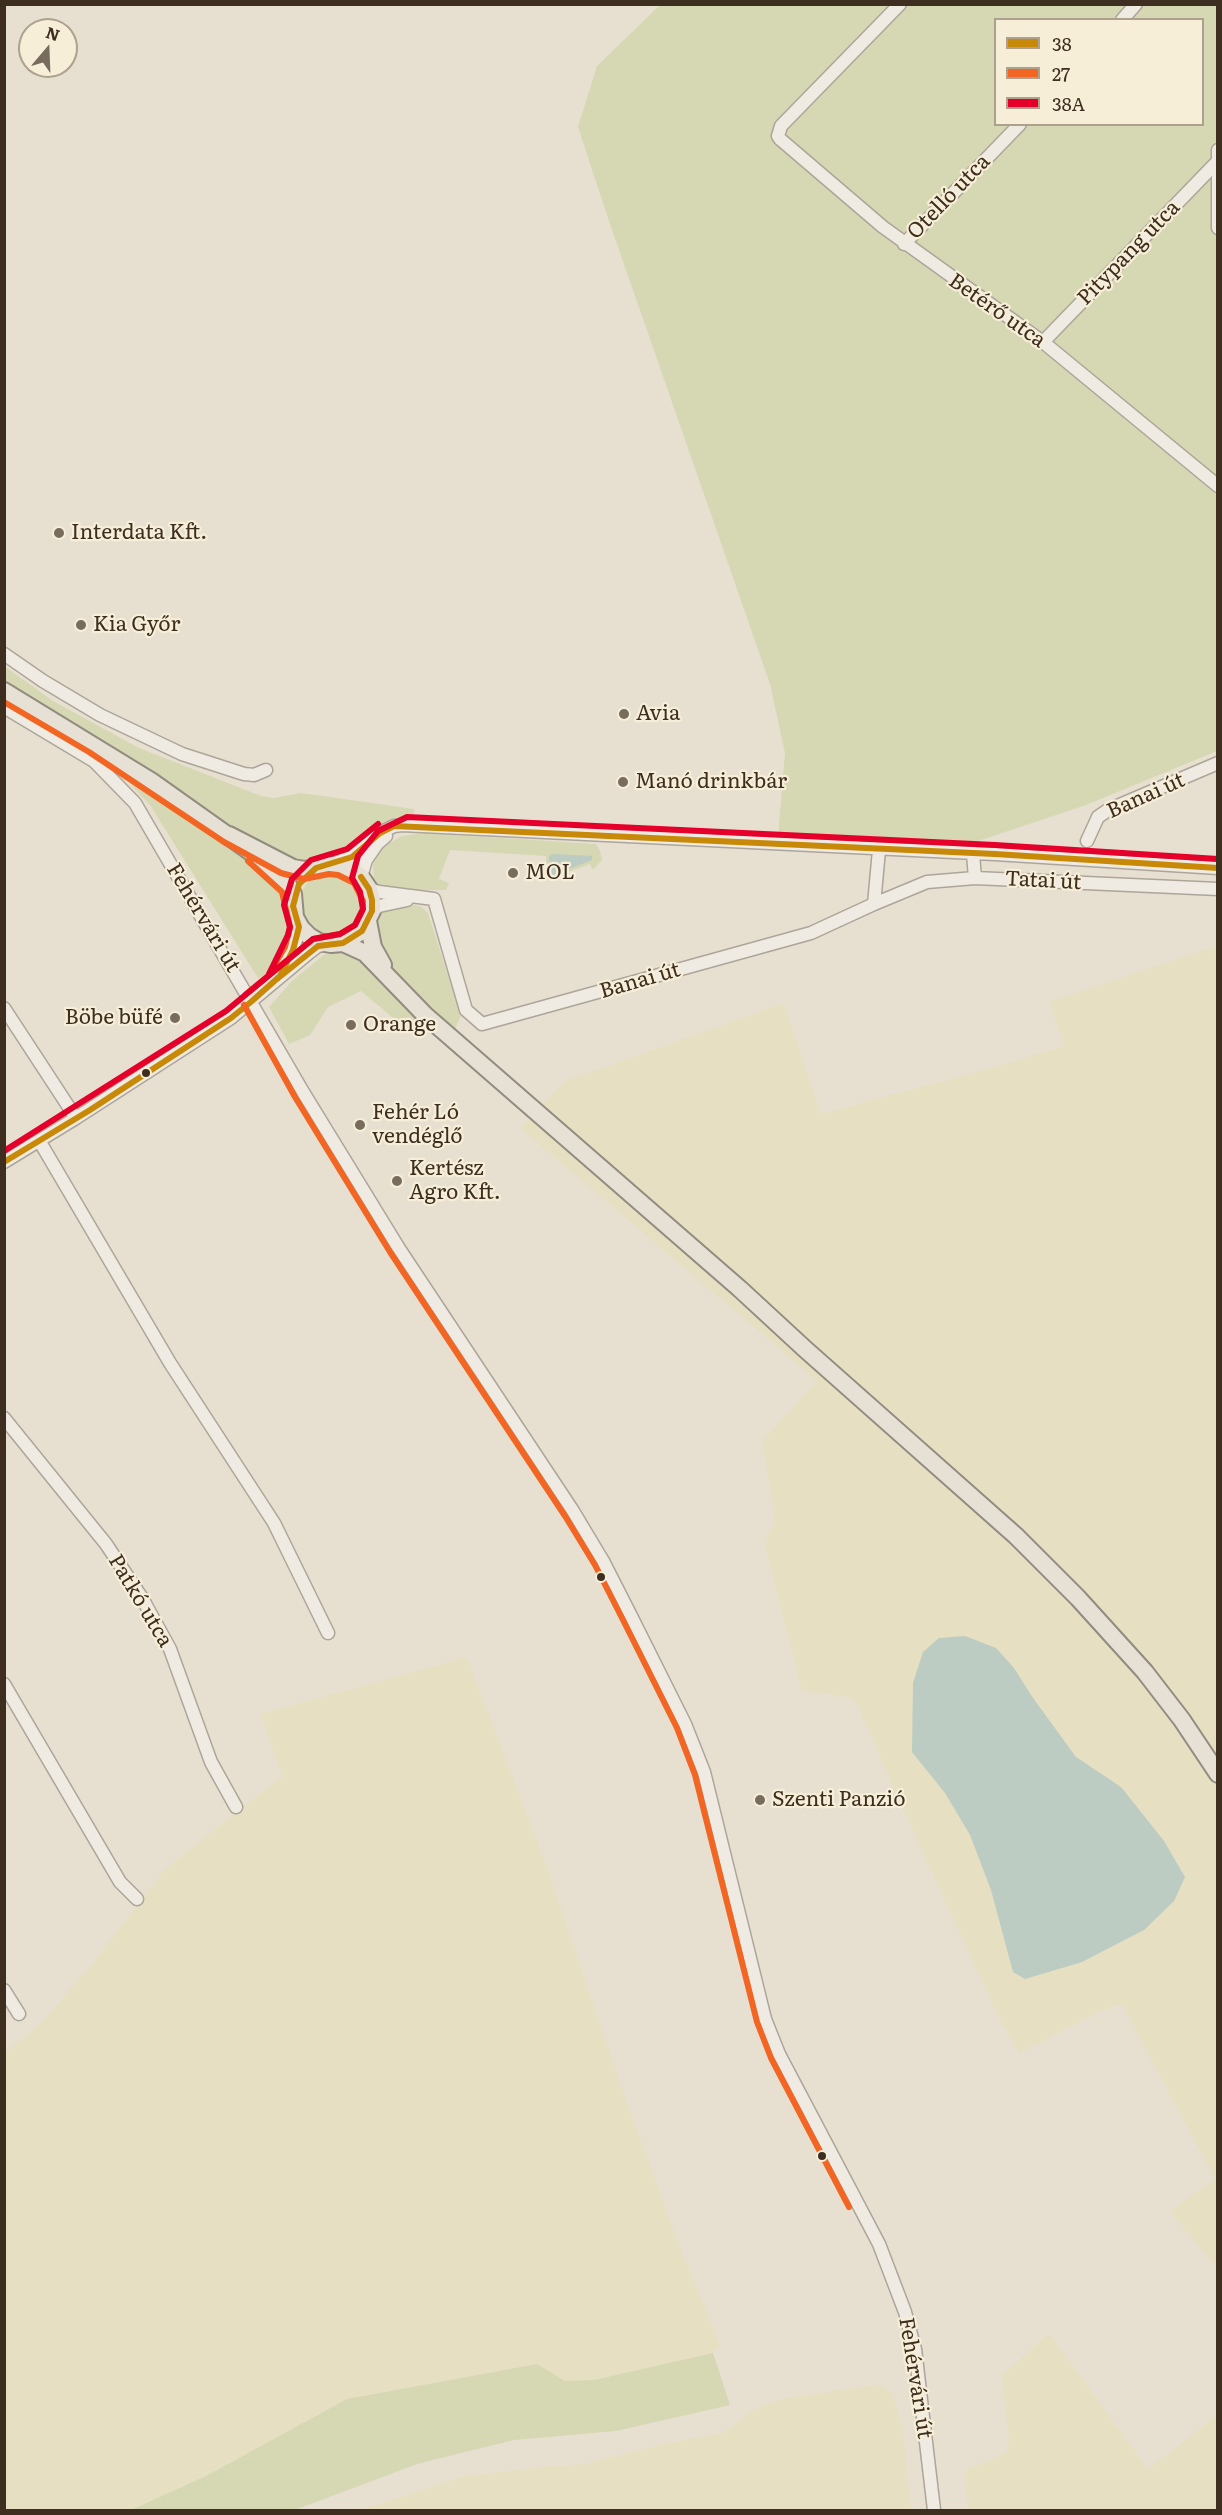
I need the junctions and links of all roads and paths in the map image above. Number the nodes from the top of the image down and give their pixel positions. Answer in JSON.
{"nodes":[{"id":1,"x":900,"y":4,"type":"edge"},
{"id":2,"x":1136,"y":4,"type":"edge"},
{"id":3,"x":1124,"y":18,"type":"edge"},
{"id":4,"x":1018,"y":126,"type":"edge"},
{"id":5,"x":1218,"y":150,"type":"edge"},
{"id":6,"x":1216,"y":163,"type":"edge"},
{"id":7,"x":1218,"y":228,"type":"edge"},
{"id":8,"x":904,"y":244,"type":"junction"},
{"id":9,"x":1043,"y":342,"type":"junction"},
{"id":10,"x":1218,"y":486,"type":"edge"},
{"id":11,"x":4,"y":654,"type":"edge"},
{"id":12,"x":4,"y":691,"type":"edge"},
{"id":13,"x":4,"y":708,"type":"edge"},
{"id":14,"x":1218,"y":763,"type":"edge"},
{"id":15,"x":266,"y":770,"type":"dead end"},
{"id":16,"x":409,"y":826,"type":"junction"},
{"id":17,"x":229,"y":835,"type":"junction"},
{"id":18,"x":1087,"y":841,"type":"dead end"},
{"id":19,"x":879,"y":850,"type":"junction"},
{"id":20,"x":973,"y":854,"type":"junction"},
{"id":21,"x":322,"y":867,"type":"junction"},
{"id":22,"x":1218,"y":868,"type":"edge"},
{"id":23,"x":975,"y":878,"type":"junction"},
{"id":24,"x":365,"y":883,"type":"junction"},
{"id":25,"x":1218,"y":889,"type":"edge"},
{"id":26,"x":434,"y":899,"type":"junction"},
{"id":27,"x":874,"y":904,"type":"junction"},
{"id":28,"x":294,"y":911,"type":"junction"},
{"id":29,"x":370,"y":916,"type":"junction"},
{"id":30,"x":337,"y":943,"type":"junction"},
{"id":31,"x":387,"y":974,"type":"junction"},
{"id":32,"x":280,"y":976,"type":"junction"},
{"id":33,"x":252,"y":1001,"type":"junction"},
{"id":34,"x":4,"y":1008,"type":"edge"},
{"id":35,"x":76,"y":1118,"type":"junction"},
{"id":36,"x":40,"y":1142,"type":"junction"},
{"id":37,"x":4,"y":1162,"type":"edge"},
{"id":38,"x":4,"y":1418,"type":"edge"},
{"id":39,"x":328,"y":1634,"type":"dead end"},
{"id":40,"x":4,"y":1684,"type":"edge"},
{"id":41,"x":1218,"y":1774,"type":"edge"},
{"id":42,"x":236,"y":1807,"type":"dead end"},
{"id":43,"x":137,"y":1899,"type":"dead end"},
{"id":44,"x":4,"y":1990,"type":"edge"},
{"id":45,"x":19,"y":2014,"type":"dead end"},
{"id":46,"x":934,"y":2511,"type":"edge"}],
"edges":[{"from":1,"to":8,"type":"street","name":"Betérő utca"},
{"from":2,"to":3,"type":"street"},
{"from":4,"to":8,"type":"street","name":"Otelló utca"},
{"from":5,"to":6,"type":"street"},
{"from":6,"to":7,"type":"street"},
{"from":6,"to":9,"type":"street","name":"Pitypang utca"},
{"from":8,"to":9,"type":"street","name":"Betérő utca"},
{"from":9,"to":10,"type":"street","name":"Betérő utca"},
{"from":11,"to":15,"type":"street"},
{"from":12,"to":17,"type":"main road"},
{"from":13,"to":33,"type":"street","name":"Fehérvári út"},
{"from":14,"to":18,"type":"street","name":"Banai út"},
{"from":16,"to":19,"type":"street","name":"Tatai út"},
{"from":16,"to":21,"type":"street","name":"Tatai út"},
{"from":16,"to":24,"type":"street"},
{"from":17,"to":21,"type":"main road"},
{"from":17,"to":28,"type":"main road"},
{"from":19,"to":20,"type":"street","name":"Tatai út"},
{"from":19,"to":27,"type":"street"},
{"from":20,"to":22,"type":"street","name":"Tatai út"},
{"from":20,"to":23,"type":"street"},
{"from":21,"to":24,"type":"main road"},
{"from":21,"to":28,"type":"main road"},
{"from":23,"to":25,"type":"street","name":"Tatai út"},
{"from":23,"to":27,"type":"street","name":"Tatai út"},
{"from":24,"to":26,"type":"street"},
{"from":24,"to":29,"type":"main road"},
{"from":26,"to":27,"type":"street","name":"Banai út"},
{"from":26,"to":29,"type":"street"},
{"from":28,"to":30,"type":"main road"},
{"from":28,"to":32,"type":"street"},
{"from":29,"to":30,"type":"main road"},
{"from":29,"to":31,"type":"main road"},
{"from":30,"to":31,"type":"main road"},
{"from":30,"to":32,"type":"street"},
{"from":31,"to":41,"type":"main road"},
{"from":32,"to":33,"type":"street"},
{"from":33,"to":35,"type":"street"},
{"from":33,"to":46,"type":"street","name":"Fehérvári út"},
{"from":34,"to":35,"type":"street"},
{"from":35,"to":36,"type":"street"},
{"from":36,"to":37,"type":"street"},
{"from":36,"to":39,"type":"street"},
{"from":38,"to":42,"type":"street","name":"Patkó utca"},
{"from":40,"to":43,"type":"street"},
{"from":44,"to":45,"type":"street"}]}
